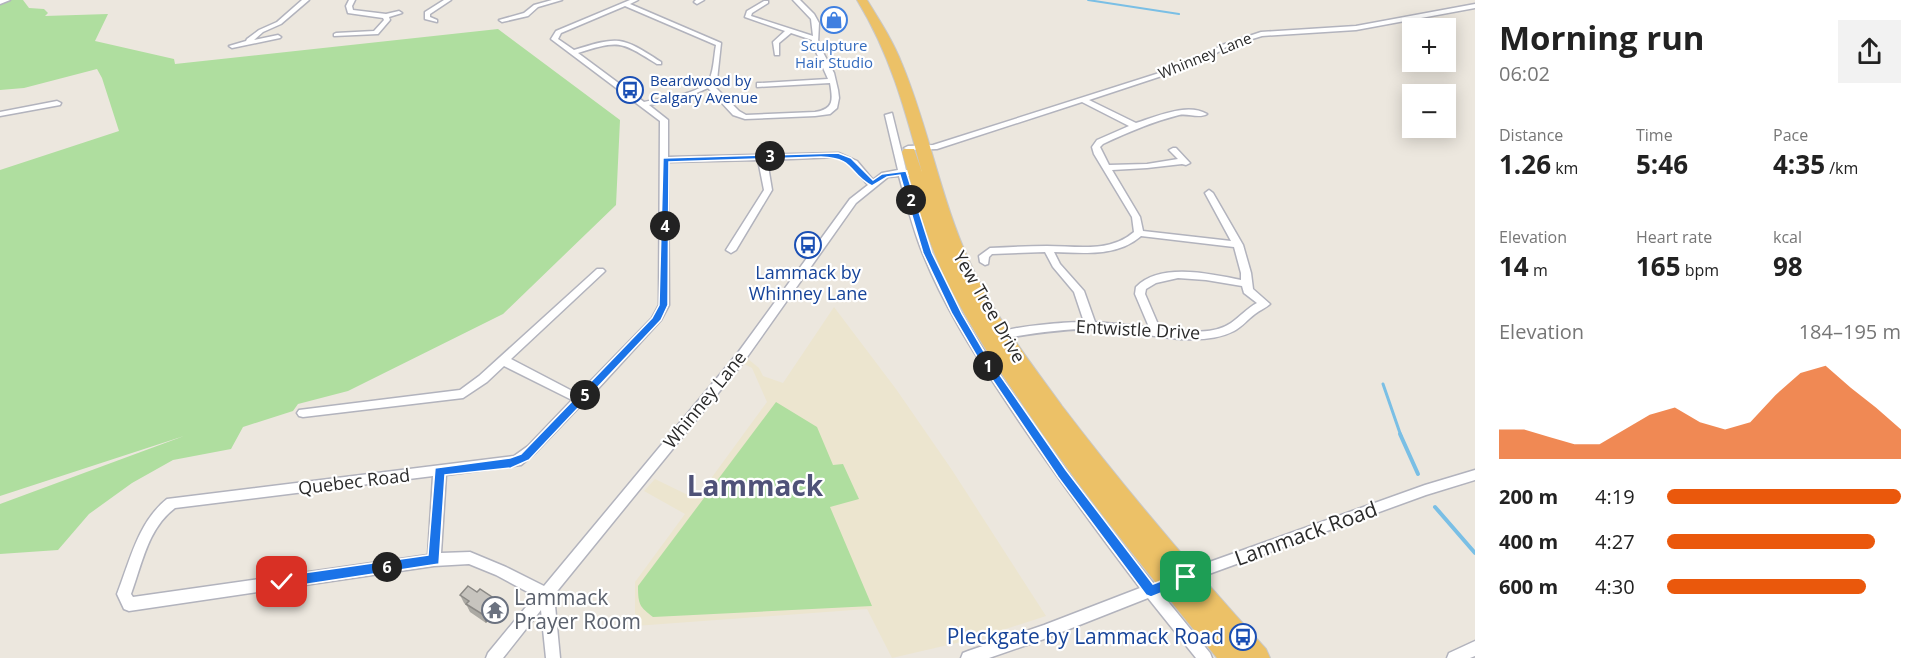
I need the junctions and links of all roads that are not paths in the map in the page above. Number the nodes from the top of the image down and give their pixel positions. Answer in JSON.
{"nodes":[{"id":1,"x":7,"y":0,"type":"edge"},
{"id":2,"x":306,"y":0,"type":"edge"},
{"id":3,"x":352,"y":0,"type":"edge"},
{"id":4,"x":448,"y":0,"type":"edge"},
{"id":5,"x":559,"y":0,"type":"edge"},
{"id":6,"x":635,"y":0,"type":"edge"},
{"id":7,"x":796,"y":0,"type":"edge"},
{"id":8,"x":850,"y":0,"type":"edge"},
{"id":9,"x":862,"y":0,"type":"edge"},
{"id":10,"x":0,"y":2,"type":"edge"},
{"id":11,"x":766,"y":2,"type":"dead end"},
{"id":12,"x":625,"y":4,"type":"junction"},
{"id":13,"x":1475,"y":6,"type":"edge"},
{"id":14,"x":399,"y":13,"type":"dead end"},
{"id":15,"x":386,"y":16,"type":"junction"},
{"id":16,"x":502,"y":20,"type":"dead end"},
{"id":17,"x":435,"y":21,"type":"dead end"},
{"id":18,"x":790,"y":31,"type":"junction"},
{"id":19,"x":875,"y":31,"type":"junction"},
{"id":20,"x":336,"y":35,"type":"dead end"},
{"id":21,"x":278,"y":37,"type":"dead end"},
{"id":22,"x":815,"y":39,"type":"junction"},
{"id":23,"x":251,"y":42,"type":"junction"},
{"id":24,"x":232,"y":46,"type":"dead end"},
{"id":25,"x":572,"y":53,"type":"junction"},
{"id":26,"x":777,"y":54,"type":"dead end"},
{"id":27,"x":659,"y":63,"type":"dead end"},
{"id":28,"x":832,"y":81,"type":"junction"},
{"id":29,"x":710,"y":84,"type":"junction"},
{"id":30,"x":760,"y":85,"type":"dead end"},
{"id":31,"x":1084,"y":100,"type":"junction"},
{"id":32,"x":57,"y":103,"type":"dead end"},
{"id":33,"x":645,"y":104,"type":"junction"},
{"id":34,"x":0,"y":114,"type":"edge"},
{"id":35,"x":1203,"y":114,"type":"dead end"},
{"id":36,"x":889,"y":115,"type":"dead end"},
{"id":37,"x":1135,"y":126,"type":"junction"},
{"id":38,"x":914,"y":148,"type":"junction"},
{"id":39,"x":1173,"y":150,"type":"dead end"},
{"id":40,"x":762,"y":157,"type":"junction"},
{"id":41,"x":665,"y":160,"type":"junction"},
{"id":42,"x":1107,"y":168,"type":"junction"},
{"id":43,"x":916,"y":173,"type":"junction"},
{"id":44,"x":872,"y":184,"type":"junction"},
{"id":45,"x":1209,"y":192,"type":"dead end"},
{"id":46,"x":1139,"y":233,"type":"junction"},
{"id":47,"x":1238,"y":245,"type":"junction"},
{"id":48,"x":979,"y":246,"type":"dead end"},
{"id":49,"x":731,"y":249,"type":"dead end"},
{"id":50,"x":1048,"y":249,"type":"junction"},
{"id":51,"x":988,"y":252,"type":"junction"},
{"id":52,"x":985,"y":262,"type":"dead end"},
{"id":53,"x":600,"y":271,"type":"dead end"},
{"id":54,"x":1246,"y":284,"type":"junction"},
{"id":55,"x":1091,"y":326,"type":"junction"},
{"id":56,"x":1156,"y":330,"type":"junction"},
{"id":57,"x":994,"y":336,"type":"junction"},
{"id":58,"x":503,"y":360,"type":"junction"},
{"id":59,"x":581,"y":400,"type":"junction"},
{"id":60,"x":303,"y":413,"type":"dead end"},
{"id":61,"x":440,"y":471,"type":"junction"},
{"id":62,"x":1475,"y":475,"type":"edge"},
{"id":63,"x":434,"y":560,"type":"junction"},
{"id":64,"x":1169,"y":583,"type":"junction"},
{"id":65,"x":547,"y":596,"type":"junction"},
{"id":66,"x":1475,"y":648,"type":"edge"},
{"id":67,"x":493,"y":658,"type":"edge"},
{"id":68,"x":553,"y":658,"type":"edge"},
{"id":69,"x":968,"y":658,"type":"edge"},
{"id":70,"x":1205,"y":658,"type":"edge"},
{"id":71,"x":1233,"y":658,"type":"edge"},
{"id":72,"x":1257,"y":658,"type":"edge"},
{"id":73,"x":1454,"y":658,"type":"edge"}],
"edges":[{"from":1,"to":10,"type":"street"},
{"from":2,"to":23,"type":"street"},
{"from":3,"to":15,"type":"street"},
{"from":4,"to":17,"type":"street"},
{"from":5,"to":16,"type":"street"},
{"from":6,"to":12,"type":"street","name":"Quebec Road"},
{"from":7,"to":22,"type":"street"},
{"from":8,"to":19,"type":"highway","name":"Yew Tree Drive"},
{"from":9,"to":19,"type":"highway","name":"Yew Tree Drive"},
{"from":11,"to":18,"type":"street"},
{"from":12,"to":25,"type":"street","name":"Quebec Road"},
{"from":12,"to":29,"type":"street"},
{"from":13,"to":31,"type":"street","name":"Whinney Lane"},
{"from":14,"to":15,"type":"street"},
{"from":15,"to":20,"type":"street"},
{"from":18,"to":22,"type":"street"},
{"from":18,"to":26,"type":"street"},
{"from":19,"to":38,"type":"highway","name":"Yew Tree Drive"},
{"from":21,"to":23,"type":"street"},
{"from":22,"to":28,"type":"street"},
{"from":23,"to":24,"type":"street"},
{"from":25,"to":27,"type":"street"},
{"from":25,"to":33,"type":"street","name":"Quebec Road"},
{"from":28,"to":29,"type":"street"},
{"from":28,"to":30,"type":"street"},
{"from":29,"to":33,"type":"street"},
{"from":31,"to":37,"type":"street"},
{"from":31,"to":38,"type":"street","name":"Whinney Lane"},
{"from":32,"to":34,"type":"street"},
{"from":33,"to":41,"type":"street","name":"Quebec Road"},
{"from":35,"to":37,"type":"street"},
{"from":36,"to":43,"type":"street"},
{"from":37,"to":42,"type":"street"},
{"from":38,"to":43,"type":"highway","name":"Yew Tree Drive"},
{"from":39,"to":42,"type":"street"},
{"from":40,"to":41,"type":"street"},
{"from":40,"to":44,"type":"street"},
{"from":40,"to":49,"type":"street"},
{"from":41,"to":59,"type":"street","name":"Quebec Road"},
{"from":42,"to":46,"type":"street"},
{"from":43,"to":44,"type":"street","name":"Whinney Lane"},
{"from":43,"to":57,"type":"highway","name":"Yew Tree Drive"},
{"from":43,"to":64,"type":"street"},
{"from":44,"to":65,"type":"street","name":"Whinney Lane"},
{"from":45,"to":47,"type":"street"},
{"from":46,"to":47,"type":"street"},
{"from":46,"to":50,"type":"street"},
{"from":47,"to":54,"type":"street"},
{"from":48,"to":51,"type":"street"},
{"from":50,"to":51,"type":"street"},
{"from":50,"to":55,"type":"street"},
{"from":51,"to":52,"type":"street"},
{"from":53,"to":58,"type":"street"},
{"from":54,"to":56,"type":"street","name":"Entwistle Drive"},
{"from":54,"to":56,"type":"street"},
{"from":55,"to":56,"type":"street","name":"Entwistle Drive"},
{"from":55,"to":57,"type":"street","name":"Entwistle Drive"},
{"from":57,"to":64,"type":"highway","name":"Yew Tree Drive"},
{"from":58,"to":59,"type":"street"},
{"from":58,"to":60,"type":"street"},
{"from":59,"to":61,"type":"street","name":"Quebec Road"},
{"from":61,"to":63,"type":"street"},
{"from":61,"to":63,"type":"street","name":"Quebec Road"},
{"from":62,"to":64,"type":"street","name":"Lammack Road"},
{"from":63,"to":65,"type":"street"},
{"from":64,"to":69,"type":"street","name":"Lammack Road"},
{"from":64,"to":70,"type":"street"},
{"from":64,"to":71,"type":"highway"},
{"from":64,"to":72,"type":"highway"},
{"from":65,"to":67,"type":"street","name":"Whinney Lane"},
{"from":65,"to":68,"type":"street"},
{"from":66,"to":73,"type":"street"}]}
